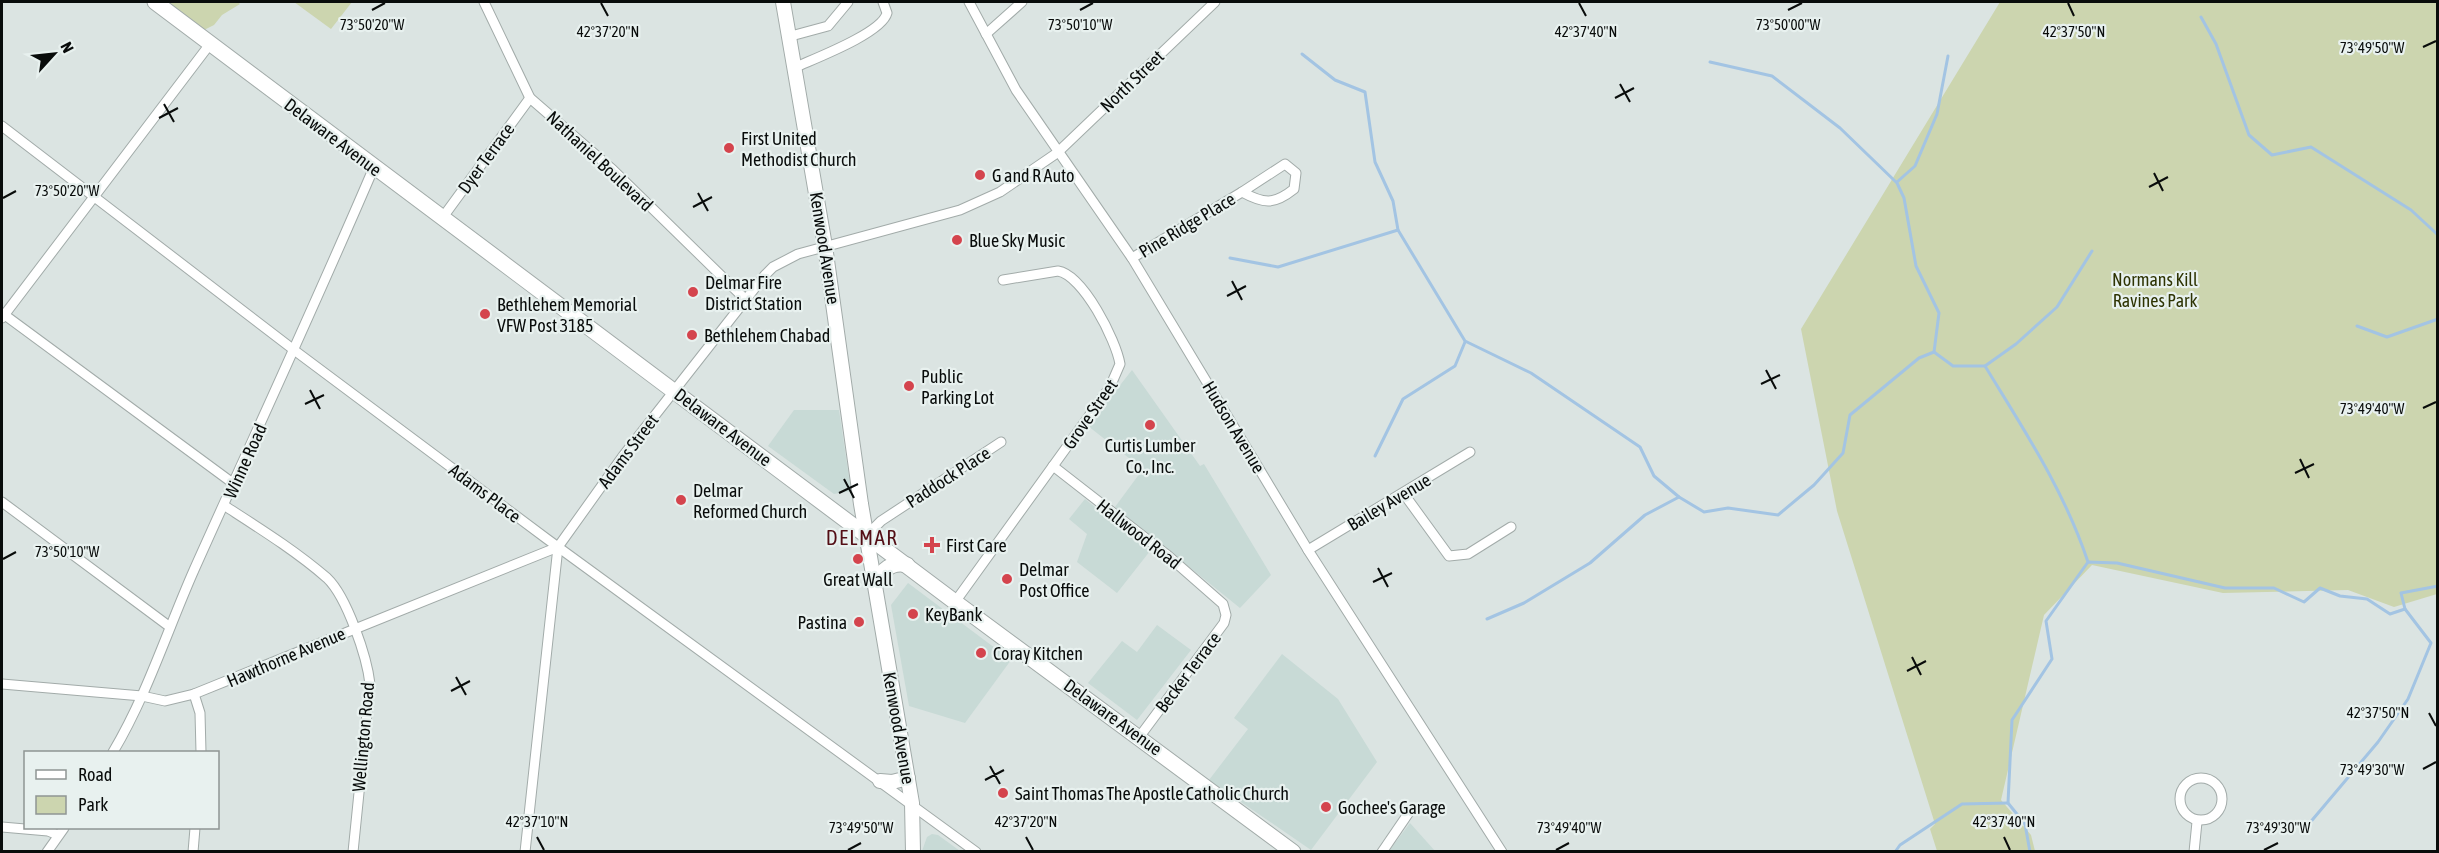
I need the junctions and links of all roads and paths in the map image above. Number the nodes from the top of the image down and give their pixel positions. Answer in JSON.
{"nodes":[{"id":1,"x":155,"y":2,"type":"edge"},
{"id":2,"x":484,"y":2,"type":"edge"},
{"id":3,"x":783,"y":2,"type":"edge"},
{"id":4,"x":848,"y":2,"type":"edge"},
{"id":5,"x":883,"y":2,"type":"edge"},
{"id":6,"x":969,"y":2,"type":"edge"},
{"id":7,"x":1022,"y":2,"type":"edge"},
{"id":8,"x":1215,"y":2,"type":"edge"},
{"id":9,"x":986,"y":34,"type":"junction"},
{"id":10,"x":790,"y":36,"type":"junction"},
{"id":11,"x":210,"y":44,"type":"junction"},
{"id":12,"x":796,"y":67,"type":"junction"},
{"id":13,"x":530,"y":98,"type":"junction"},
{"id":14,"x":2,"y":126,"type":"edge"},
{"id":15,"x":1057,"y":153,"type":"junction"},
{"id":16,"x":1048,"y":160,"type":"joint"},
{"id":17,"x":374,"y":167,"type":"junction"},
{"id":18,"x":1242,"y":192,"type":"junction"},
{"id":19,"x":95,"y":196,"type":"junction"},
{"id":20,"x":442,"y":217,"type":"junction"},
{"id":21,"x":825,"y":246,"type":"junction"},
{"id":22,"x":1132,"y":258,"type":"junction"},
{"id":23,"x":1003,"y":280,"type":"dead end"},
{"id":24,"x":746,"y":300,"type":"junction"},
{"id":25,"x":2,"y":315,"type":"edge"},
{"id":26,"x":294,"y":350,"type":"junction"},
{"id":27,"x":675,"y":390,"type":"junction"},
{"id":28,"x":1001,"y":442,"type":"dead end"},
{"id":29,"x":1470,"y":452,"type":"dead end"},
{"id":30,"x":1053,"y":466,"type":"junction"},
{"id":31,"x":234,"y":484,"type":"junction"},
{"id":32,"x":1404,"y":494,"type":"junction"},
{"id":33,"x":2,"y":502,"type":"edge"},
{"id":34,"x":225,"y":506,"type":"junction"},
{"id":35,"x":1511,"y":527,"type":"dead end"},
{"id":36,"x":867,"y":535,"type":"junction"},
{"id":37,"x":558,"y":547,"type":"junction"},
{"id":38,"x":1308,"y":550,"type":"junction"},
{"id":39,"x":907,"y":565,"type":"junction"},
{"id":40,"x":876,"y":583,"type":"junction"},
{"id":41,"x":955,"y":602,"type":"junction"},
{"id":42,"x":1223,"y":604,"type":"joint"},
{"id":43,"x":170,"y":627,"type":"junction"},
{"id":44,"x":355,"y":628,"type":"junction"},
{"id":45,"x":2,"y":684,"type":"edge"},
{"id":46,"x":194,"y":694,"type":"junction"},
{"id":47,"x":142,"y":696,"type":"junction"},
{"id":48,"x":1140,"y":736,"type":"junction"},
{"id":49,"x":114,"y":751,"type":"edge"},
{"id":50,"x":201,"y":751,"type":"edge"},
{"id":51,"x":908,"y":778,"type":"junction"},
{"id":52,"x":880,"y":781,"type":"junction"},
{"id":53,"x":912,"y":803,"type":"junction"},
{"id":54,"x":1410,"y":811,"type":"dead end"},
{"id":55,"x":2197,"y":822,"type":"junction"},
{"id":56,"x":2,"y":827,"type":"edge"},
{"id":57,"x":24,"y":829,"type":"edge"},
{"id":58,"x":25,"y":829,"type":"edge"},
{"id":59,"x":195,"y":829,"type":"edge"},
{"id":60,"x":61,"y":832,"type":"edge"},
{"id":61,"x":47,"y":852,"type":"edge"},
{"id":62,"x":193,"y":852,"type":"edge"},
{"id":63,"x":353,"y":852,"type":"edge"},
{"id":64,"x":525,"y":852,"type":"edge"},
{"id":65,"x":913,"y":852,"type":"edge"},
{"id":66,"x":976,"y":852,"type":"edge"},
{"id":67,"x":1293,"y":852,"type":"edge"},
{"id":68,"x":1382,"y":852,"type":"edge"},
{"id":69,"x":1502,"y":852,"type":"edge"},
{"id":70,"x":2194,"y":852,"type":"edge"}],
"edges":[{"from":1,"to":11,"type":"main road","name":"Delaware Avenue"},
{"from":2,"to":13,"type":"street","name":"Nathaniel Boulevard"},
{"from":3,"to":10,"type":"main road","name":"Kenwood Avenue"},
{"from":4,"to":10,"type":"street"},
{"from":5,"to":12,"type":"street"},
{"from":6,"to":9,"type":"street","name":"Hudson Avenue"},
{"from":7,"to":9,"type":"street"},
{"from":8,"to":15,"type":"street","name":"North Street"},
{"from":9,"to":15,"type":"street","name":"Hudson Avenue"},
{"from":10,"to":12,"type":"main road","name":"Kenwood Avenue"},
{"from":11,"to":17,"type":"main road","name":"Delaware Avenue"},
{"from":11,"to":19,"type":"street"},
{"from":12,"to":21,"type":"main road","name":"Kenwood Avenue"},
{"from":13,"to":20,"type":"street","name":"Dyer Terrace"},
{"from":13,"to":24,"type":"street","name":"Nathaniel Boulevard"},
{"from":14,"to":19,"type":"street","name":"Adams Place"},
{"from":15,"to":16,"type":"street","name":"North Street"},
{"from":15,"to":22,"type":"street","name":"Hudson Avenue"},
{"from":16,"to":21,"type":"street","name":"Adams Street"},
{"from":17,"to":20,"type":"main road","name":"Delaware Avenue"},
{"from":17,"to":26,"type":"street","name":"Winne Road"},
{"from":18,"to":18,"type":"street","name":"Pine Ridge Place"},
{"from":18,"to":22,"type":"street","name":"Pine Ridge Place"},
{"from":19,"to":25,"type":"street"},
{"from":19,"to":26,"type":"street","name":"Adams Place"},
{"from":20,"to":27,"type":"main road","name":"Delaware Avenue"},
{"from":21,"to":24,"type":"street","name":"Adams Street"},
{"from":21,"to":36,"type":"main road","name":"Kenwood Avenue"},
{"from":22,"to":38,"type":"street","name":"Hudson Avenue"},
{"from":23,"to":30,"type":"street","name":"Grove Street"},
{"from":24,"to":27,"type":"street","name":"Adams Street"},
{"from":25,"to":31,"type":"street"},
{"from":26,"to":31,"type":"street","name":"Winne Road"},
{"from":26,"to":37,"type":"street","name":"Adams Place"},
{"from":27,"to":36,"type":"main road","name":"Delaware Avenue"},
{"from":27,"to":37,"type":"street","name":"Adams Street"},
{"from":28,"to":36,"type":"street","name":"Paddock Place"},
{"from":29,"to":32,"type":"street","name":"Bailey Avenue"},
{"from":30,"to":41,"type":"street","name":"Grove Street"},
{"from":30,"to":42,"type":"street","name":"Hallwood Road"},
{"from":31,"to":34,"type":"street","name":"Winne Road"},
{"from":32,"to":35,"type":"street"},
{"from":32,"to":38,"type":"street","name":"Bailey Avenue"},
{"from":33,"to":43,"type":"street"},
{"from":34,"to":43,"type":"street","name":"Winne Road"},
{"from":34,"to":44,"type":"street","name":"Wellington Road"},
{"from":36,"to":39,"type":"main road","name":"Delaware Avenue"},
{"from":36,"to":40,"type":"main road","name":"Kenwood Avenue"},
{"from":37,"to":44,"type":"street","name":"Hawthorne Avenue"},
{"from":37,"to":52,"type":"street","name":"Adams Place"},
{"from":37,"to":64,"type":"street","name":"Adams Street"},
{"from":38,"to":69,"type":"street","name":"Hudson Avenue"},
{"from":39,"to":40,"type":"main road"},
{"from":39,"to":41,"type":"main road","name":"Delaware Avenue"},
{"from":40,"to":51,"type":"main road","name":"Kenwood Avenue"},
{"from":41,"to":48,"type":"main road","name":"Delaware Avenue"},
{"from":42,"to":48,"type":"street","name":"Becker Terrace"},
{"from":43,"to":47,"type":"street","name":"Winne Road"},
{"from":44,"to":46,"type":"street","name":"Hawthorne Avenue"},
{"from":44,"to":63,"type":"street","name":"Wellington Road"},
{"from":45,"to":47,"type":"street","name":"Hawthorne Avenue"},
{"from":46,"to":47,"type":"street","name":"Hawthorne Avenue"},
{"from":46,"to":50,"type":"street"},
{"from":47,"to":49,"type":"street","name":"Winne Road"},
{"from":48,"to":67,"type":"main road","name":"Delaware Avenue"},
{"from":51,"to":52,"type":"main road"},
{"from":51,"to":53,"type":"main road","name":"Kenwood Avenue"},
{"from":52,"to":53,"type":"street","name":"Adams Place"},
{"from":53,"to":65,"type":"main road","name":"Kenwood Avenue"},
{"from":53,"to":66,"type":"street","name":"Adams Place"},
{"from":54,"to":68,"type":"street"},
{"from":55,"to":55,"type":"street"},
{"from":55,"to":70,"type":"street"},
{"from":56,"to":57,"type":"street"},
{"from":58,"to":60,"type":"street"},
{"from":59,"to":62,"type":"street"},
{"from":60,"to":61,"type":"street"}]}
